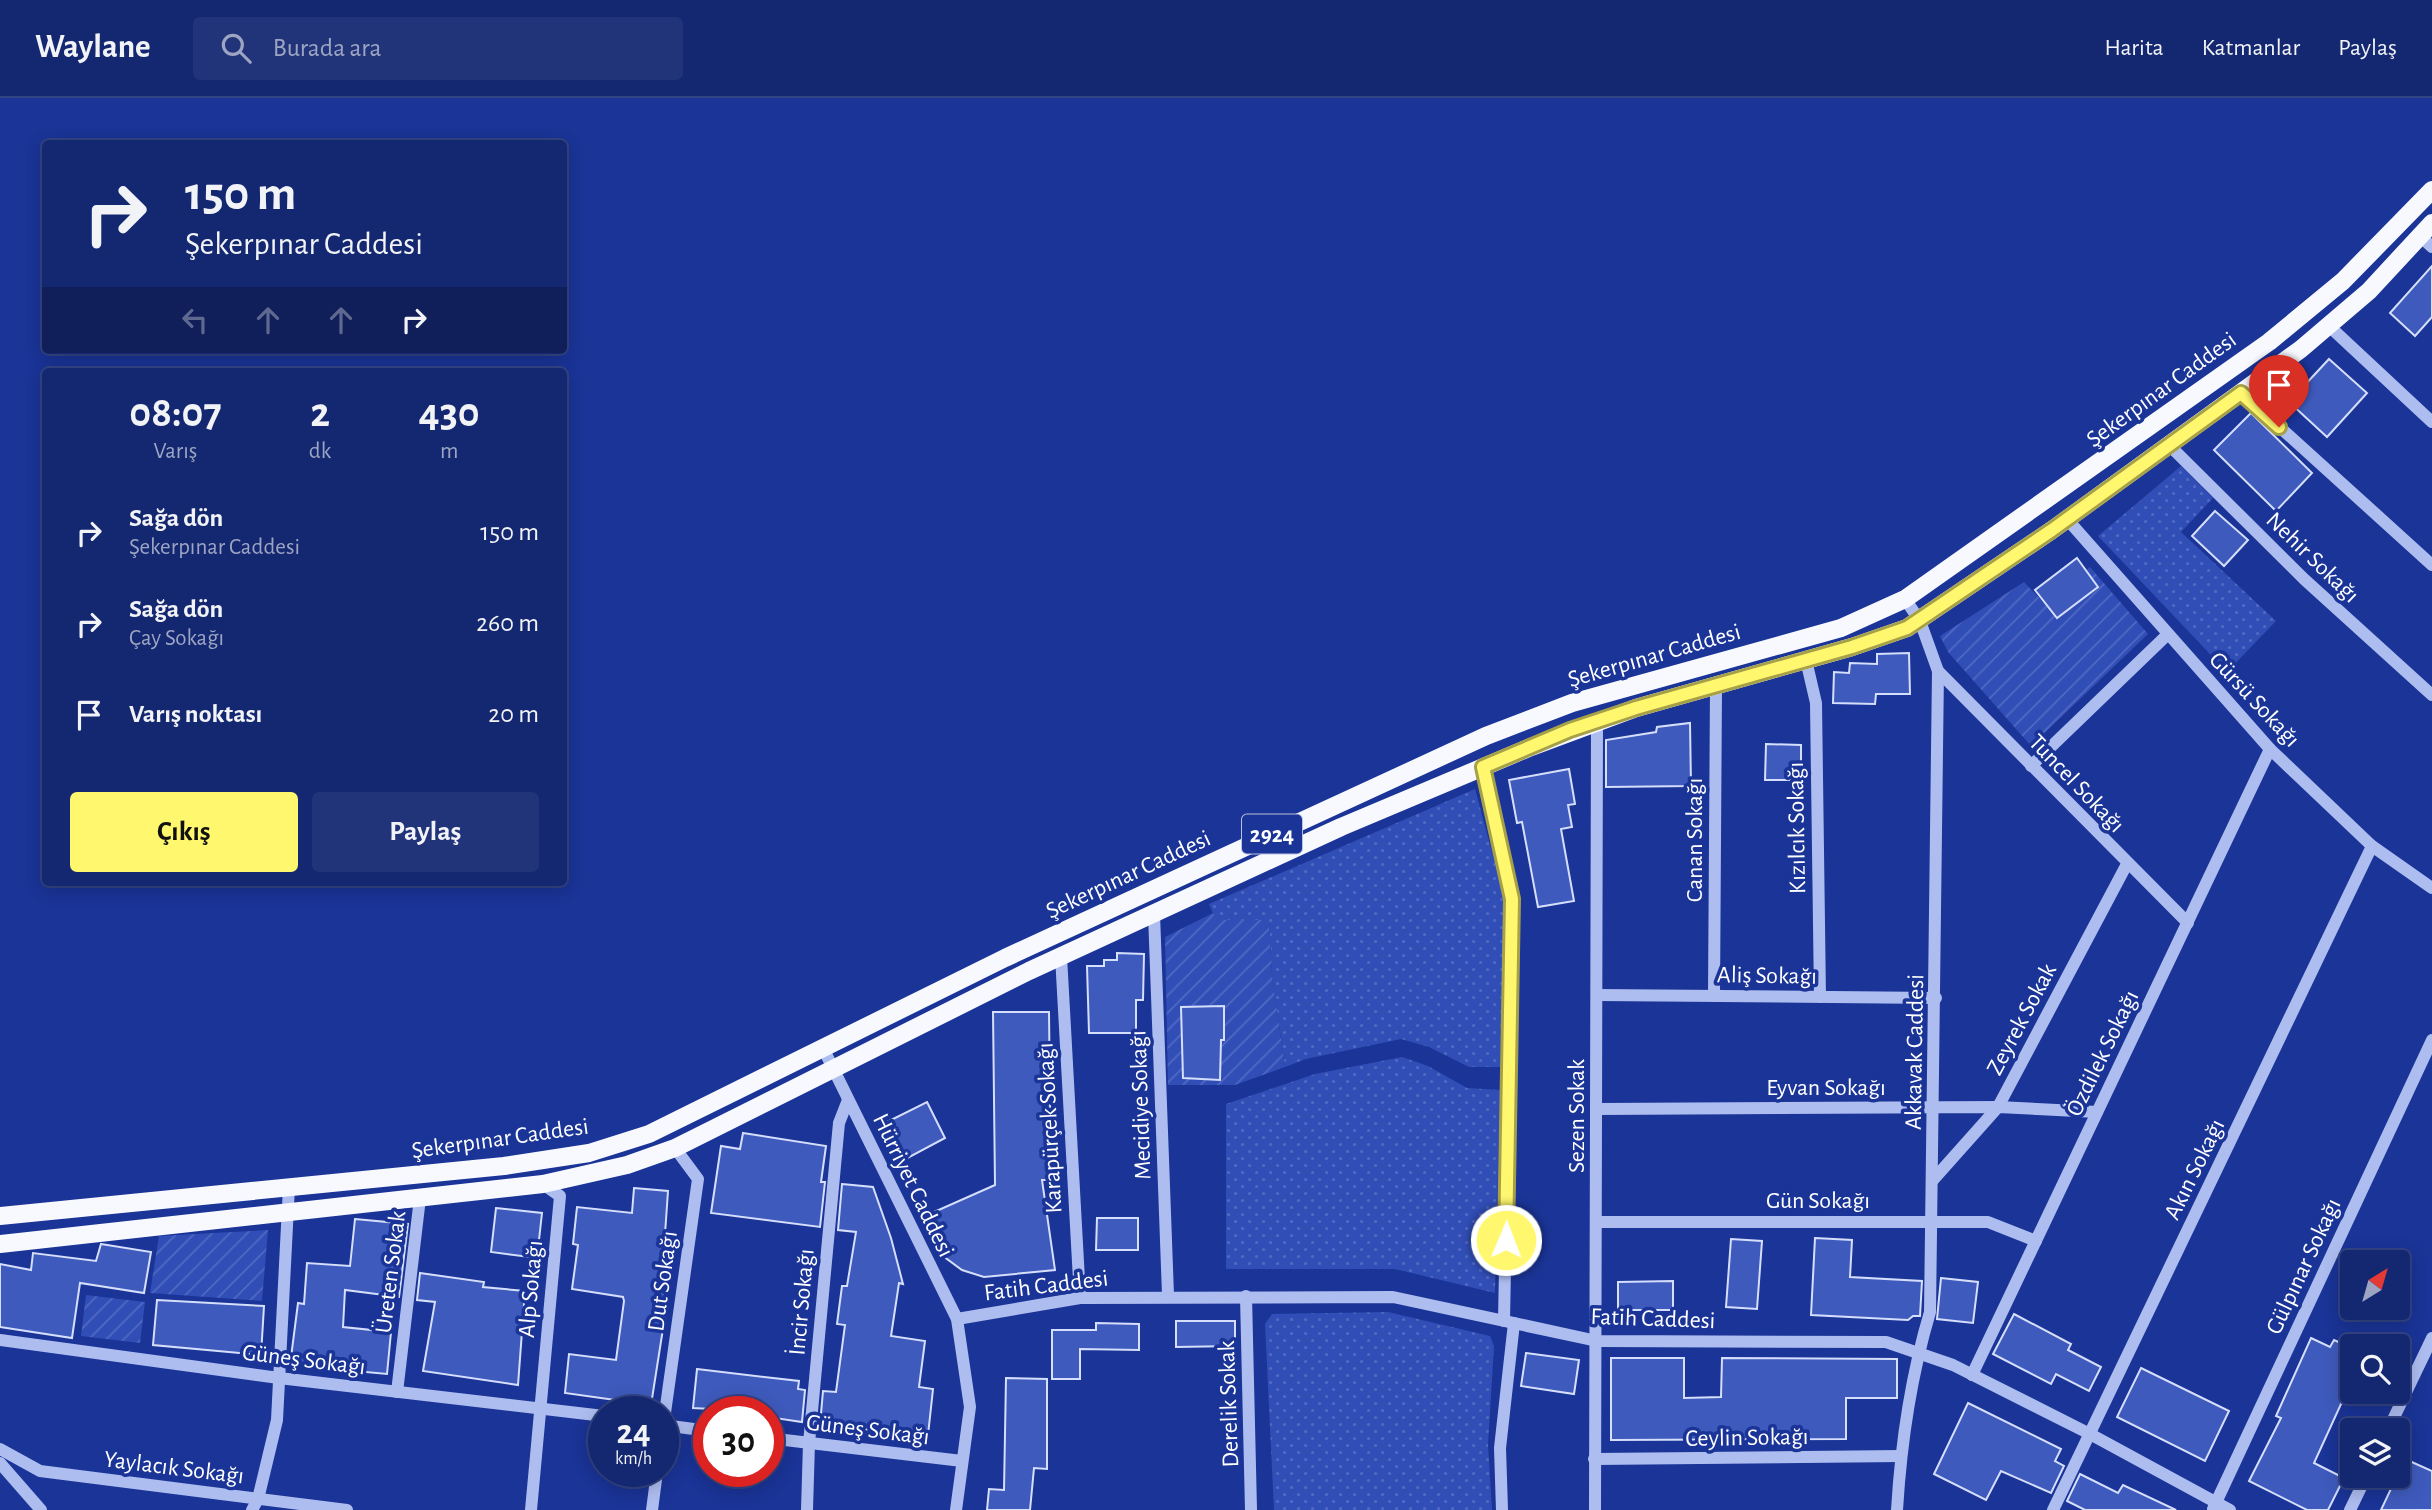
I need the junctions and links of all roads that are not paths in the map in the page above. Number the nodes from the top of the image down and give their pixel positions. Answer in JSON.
{"nodes":[{"id":1,"x":2432,"y":190,"type":"edge"},
{"id":2,"x":2428,"y":235,"type":"edge"},
{"id":3,"x":2329,"y":326,"type":"junction"},
{"id":4,"x":2241,"y":393,"type":"junction"},
{"id":5,"x":2432,"y":422,"type":"edge"},
{"id":6,"x":2169,"y":444,"type":"junction"},
{"id":7,"x":2067,"y":519,"type":"junction"},
{"id":8,"x":2432,"y":565,"type":"edge"},
{"id":9,"x":1905,"y":599,"type":"junction"},
{"id":10,"x":1920,"y":621,"type":"junction"},
{"id":11,"x":2167,"y":635,"type":"junction"},
{"id":12,"x":1806,"y":660,"type":"junction"},
{"id":13,"x":1938,"y":671,"type":"junction"},
{"id":14,"x":1716,"y":685,"type":"junction"},
{"id":15,"x":2432,"y":695,"type":"edge"},
{"id":16,"x":1597,"y":721,"type":"junction"},
{"id":17,"x":2270,"y":748,"type":"junction"},
{"id":18,"x":2031,"y":766,"type":"junction"},
{"id":19,"x":1483,"y":767,"type":"junction"},
{"id":20,"x":2372,"y":846,"type":"junction"},
{"id":21,"x":2127,"y":864,"type":"junction"},
{"id":22,"x":2432,"y":888,"type":"edge"},
{"id":23,"x":1154,"y":914,"type":"junction"},
{"id":24,"x":2188,"y":923,"type":"junction"},
{"id":25,"x":1061,"y":956,"type":"junction"},
{"id":26,"x":1597,"y":995,"type":"junction"},
{"id":27,"x":1714,"y":996,"type":"junction"},
{"id":28,"x":1820,"y":997,"type":"junction"},
{"id":29,"x":1936,"y":998,"type":"junction"},
{"id":30,"x":2432,"y":1040,"type":"edge"},
{"id":31,"x":823,"y":1048,"type":"junction"},
{"id":32,"x":833,"y":1069,"type":"junction"},
{"id":33,"x":848,"y":1100,"type":"junction"},
{"id":34,"x":1934,"y":1107,"type":"junction"},
{"id":35,"x":1998,"y":1107,"type":"junction"},
{"id":36,"x":1597,"y":1109,"type":"junction"},
{"id":37,"x":2097,"y":1112,"type":"junction"},
{"id":38,"x":676,"y":1148,"type":"junction"},
{"id":39,"x":1933,"y":1180,"type":"junction"},
{"id":40,"x":543,"y":1184,"type":"junction"},
{"id":41,"x":289,"y":1187,"type":"junction"},
{"id":42,"x":421,"y":1198,"type":"junction"},
{"id":43,"x":287,"y":1211,"type":"junction"},
{"id":44,"x":0,"y":1216,"type":"edge"},
{"id":45,"x":1932,"y":1220,"type":"junction"},
{"id":46,"x":1597,"y":1222,"type":"junction"},
{"id":47,"x":2036,"y":1241,"type":"junction"},
{"id":48,"x":0,"y":1244,"type":"edge"},
{"id":49,"x":1168,"y":1296,"type":"junction"},
{"id":50,"x":1246,"y":1296,"type":"junction"},
{"id":51,"x":1080,"y":1298,"type":"junction"},
{"id":52,"x":957,"y":1319,"type":"junction"},
{"id":53,"x":1509,"y":1322,"type":"junction"},
{"id":54,"x":2432,"y":1338,"type":"edge"},
{"id":55,"x":0,"y":1340,"type":"edge"},
{"id":56,"x":1597,"y":1341,"type":"junction"},
{"id":57,"x":1918,"y":1353,"type":"junction"},
{"id":58,"x":1972,"y":1375,"type":"junction"},
{"id":59,"x":279,"y":1378,"type":"junction"},
{"id":60,"x":397,"y":1392,"type":"junction"},
{"id":61,"x":667,"y":1396,"type":"edge"},
{"id":62,"x":540,"y":1406,"type":"junction"},
{"id":63,"x":588,"y":1414,"type":"edge"},
{"id":64,"x":2394,"y":1418,"type":"edge"},
{"id":65,"x":2090,"y":1434,"type":"junction"},
{"id":66,"x":784,"y":1440,"type":"edge"},
{"id":67,"x":809,"y":1443,"type":"junction"},
{"id":68,"x":0,"y":1449,"type":"edge"},
{"id":69,"x":1900,"y":1456,"type":"junction"},
{"id":70,"x":1594,"y":1459,"type":"junction"},
{"id":71,"x":962,"y":1461,"type":"junction"},
{"id":72,"x":0,"y":1463,"type":"edge"},
{"id":73,"x":655,"y":1487,"type":"edge"},
{"id":74,"x":2361,"y":1488,"type":"edge"},
{"id":75,"x":255,"y":1504,"type":"edge"},
{"id":76,"x":2214,"y":1506,"type":"edge"},
{"id":77,"x":41,"y":1510,"type":"edge"},
{"id":78,"x":273,"y":1510,"type":"edge"},
{"id":79,"x":347,"y":1510,"type":"edge"},
{"id":80,"x":531,"y":1510,"type":"edge"},
{"id":81,"x":652,"y":1510,"type":"edge"},
{"id":82,"x":807,"y":1510,"type":"edge"},
{"id":83,"x":956,"y":1510,"type":"edge"},
{"id":84,"x":1251,"y":1510,"type":"edge"},
{"id":85,"x":1502,"y":1510,"type":"edge"},
{"id":86,"x":1595,"y":1510,"type":"edge"},
{"id":87,"x":1897,"y":1510,"type":"edge"},
{"id":88,"x":2053,"y":1510,"type":"edge"},
{"id":89,"x":2230,"y":1510,"type":"edge"},
{"id":90,"x":2350,"y":1510,"type":"edge"}],
"edges":[{"from":1,"to":9,"type":"main road","name":"Şekerpınar Caddesi","number":"2924"},
{"from":2,"to":3,"type":"main road","name":"Şekerpınar Caddesi","number":"2924"},
{"from":3,"to":4,"type":"main road","name":"Şekerpınar Caddesi","number":"2924"},
{"from":3,"to":5,"type":"street"},
{"from":4,"to":6,"type":"main road","name":"Şekerpınar Caddesi","number":"2924"},
{"from":4,"to":8,"type":"street"},
{"from":6,"to":7,"type":"main road","name":"Şekerpınar Caddesi","number":"2924"},
{"from":6,"to":15,"type":"street","name":"Nehir Sokağı"},
{"from":7,"to":10,"type":"main road","name":"Şekerpınar Caddesi","number":"2924"},
{"from":7,"to":11,"type":"street","name":"Gürsü Sokağı"},
{"from":9,"to":10,"type":"street","name":"Akkavak Caddesi"},
{"from":9,"to":31,"type":"main road","name":"Şekerpınar Caddesi","number":"2924"},
{"from":10,"to":12,"type":"main road","name":"Şekerpınar Caddesi","number":"2924"},
{"from":10,"to":13,"type":"street","name":"Akkavak Caddesi"},
{"from":11,"to":17,"type":"street","name":"Gürsü Sokağı"},
{"from":11,"to":18,"type":"street"},
{"from":12,"to":14,"type":"main road","name":"Şekerpınar Caddesi","number":"2924"},
{"from":12,"to":28,"type":"street","name":"Kızılcık Sokağı"},
{"from":13,"to":18,"type":"street","name":"Tuncel Sokağı"},
{"from":13,"to":29,"type":"street","name":"Akkavak Caddesi"},
{"from":14,"to":16,"type":"main road","name":"Şekerpınar Caddesi","number":"2924"},
{"from":14,"to":27,"type":"street","name":"Canan Sokağı"},
{"from":16,"to":19,"type":"main road","name":"Şekerpınar Caddesi","number":"2924"},
{"from":16,"to":26,"type":"street","name":"Sezen Sokak"},
{"from":17,"to":20,"type":"street","name":"Gürsü Sokağı"},
{"from":17,"to":24,"type":"street","name":"Özdilek Sokağı"},
{"from":18,"to":21,"type":"street","name":"Tuncel Sokağı"},
{"from":19,"to":23,"type":"main road","name":"Şekerpınar Caddesi","number":"2924"},
{"from":19,"to":53,"type":"street"},
{"from":20,"to":22,"type":"street","name":"Gürsü Sokağı"},
{"from":20,"to":65,"type":"street","name":"Akın Sokağı"},
{"from":21,"to":24,"type":"street","name":"Tuncel Sokağı"},
{"from":21,"to":35,"type":"street","name":"Zeyrek Sokak"},
{"from":23,"to":25,"type":"main road","name":"Şekerpınar Caddesi","number":"2924"},
{"from":23,"to":49,"type":"street","name":"Mecidiye Sokağı"},
{"from":24,"to":37,"type":"street","name":"Özdilek Sokağı"},
{"from":25,"to":32,"type":"main road","name":"Şekerpınar Caddesi","number":"2924"},
{"from":25,"to":51,"type":"street","name":"Karapürçek Sokağı"},
{"from":26,"to":27,"type":"street","name":"Aliş Sokağı"},
{"from":26,"to":36,"type":"street","name":"Sezen Sokak"},
{"from":27,"to":28,"type":"street","name":"Aliş Sokağı"},
{"from":28,"to":29,"type":"street","name":"Aliş Sokağı"},
{"from":29,"to":34,"type":"street","name":"Akkavak Caddesi"},
{"from":30,"to":76,"type":"street","name":"Gülpınar Sokağı"},
{"from":31,"to":32,"type":"street","name":"Hürriyet Caddesi"},
{"from":31,"to":41,"type":"main road","name":"Şekerpınar Caddesi","number":"2924"},
{"from":32,"to":33,"type":"street","name":"Hürriyet Caddesi"},
{"from":32,"to":38,"type":"main road","name":"Şekerpınar Caddesi","number":"2924"},
{"from":33,"to":52,"type":"street","name":"Hürriyet Caddesi"},
{"from":33,"to":67,"type":"street","name":"İncir Sokağı"},
{"from":34,"to":35,"type":"street","name":"Eyvan Sokağı"},
{"from":34,"to":36,"type":"street","name":"Eyvan Sokağı"},
{"from":34,"to":39,"type":"street","name":"Akkavak Caddesi"},
{"from":35,"to":37,"type":"street","name":"Eyvan Sokağı"},
{"from":35,"to":39,"type":"street","name":"Zeyrek Sokak"},
{"from":36,"to":46,"type":"street","name":"Sezen Sokak"},
{"from":37,"to":47,"type":"street","name":"Özdilek Sokağı"},
{"from":38,"to":40,"type":"main road","name":"Şekerpınar Caddesi","number":"2924"},
{"from":38,"to":61,"type":"street","name":"Dut Sokağı"},
{"from":39,"to":45,"type":"street","name":"Akkavak Caddesi"},
{"from":40,"to":42,"type":"main road","name":"Şekerpınar Caddesi","number":"2924"},
{"from":40,"to":62,"type":"street","name":"Alp Sokağı"},
{"from":41,"to":43,"type":"street"},
{"from":41,"to":44,"type":"main road","name":"Şekerpınar Caddesi","number":"2924"},
{"from":42,"to":43,"type":"main road","name":"Şekerpınar Caddesi","number":"2924"},
{"from":42,"to":60,"type":"street","name":"Üreten Sokak"},
{"from":43,"to":48,"type":"main road","name":"Şekerpınar Caddesi","number":"2924"},
{"from":43,"to":59,"type":"street"},
{"from":45,"to":46,"type":"street","name":"Gün Sokağı"},
{"from":45,"to":47,"type":"street","name":"Gün Sokağı"},
{"from":45,"to":57,"type":"street","name":"Akkavak Caddesi"},
{"from":46,"to":56,"type":"street","name":"Sezen Sokak"},
{"from":47,"to":58,"type":"street","name":"Özdilek Sokağı"},
{"from":49,"to":50,"type":"street","name":"Fatih Caddesi"},
{"from":49,"to":51,"type":"street","name":"Fatih Caddesi"},
{"from":50,"to":53,"type":"street","name":"Fatih Caddesi"},
{"from":50,"to":84,"type":"street","name":"Derelik Sokak"},
{"from":51,"to":52,"type":"street","name":"Fatih Caddesi"},
{"from":52,"to":71,"type":"street","name":"Hürriyet Caddesi"},
{"from":53,"to":56,"type":"street","name":"Fatih Caddesi"},
{"from":53,"to":85,"type":"street"},
{"from":54,"to":64,"type":"street"},
{"from":55,"to":59,"type":"street","name":"Güneş Sokağı"},
{"from":56,"to":57,"type":"street","name":"Fatih Caddesi"},
{"from":56,"to":70,"type":"street","name":"Sezen Sokak"},
{"from":57,"to":58,"type":"street","name":"Fatih Caddesi"},
{"from":57,"to":69,"type":"street","name":"Akkavak Caddesi"},
{"from":58,"to":65,"type":"street","name":"Fatih Caddesi"},
{"from":59,"to":60,"type":"street","name":"Güneş Sokağı"},
{"from":59,"to":75,"type":"street"},
{"from":60,"to":62,"type":"street","name":"Güneş Sokağı"},
{"from":62,"to":63,"type":"street","name":"Güneş Sokağı"},
{"from":62,"to":80,"type":"street"},
{"from":65,"to":76,"type":"street","name":"Fatih Caddesi"},
{"from":65,"to":88,"type":"street","name":"Akın Sokağı"},
{"from":66,"to":67,"type":"street","name":"Güneş Sokağı"},
{"from":67,"to":71,"type":"street","name":"Güneş Sokağı"},
{"from":67,"to":82,"type":"street","name":"İncir Sokağı"},
{"from":68,"to":75,"type":"street","name":"Yaylacık Sokağı"},
{"from":69,"to":70,"type":"street","name":"Ceylin Sokağı"},
{"from":69,"to":87,"type":"street","name":"Akkavak Caddesi"},
{"from":70,"to":86,"type":"street","name":"Sezen Sokak"},
{"from":71,"to":83,"type":"street","name":"Hürriyet Caddesi"},
{"from":72,"to":77,"type":"street"},
{"from":73,"to":81,"type":"street"},
{"from":74,"to":90,"type":"street"},
{"from":75,"to":78,"type":"street"},
{"from":75,"to":79,"type":"street","name":"Yaylacık Sokağı"},
{"from":76,"to":89,"type":"street","name":"Fatih Caddesi"}]}
